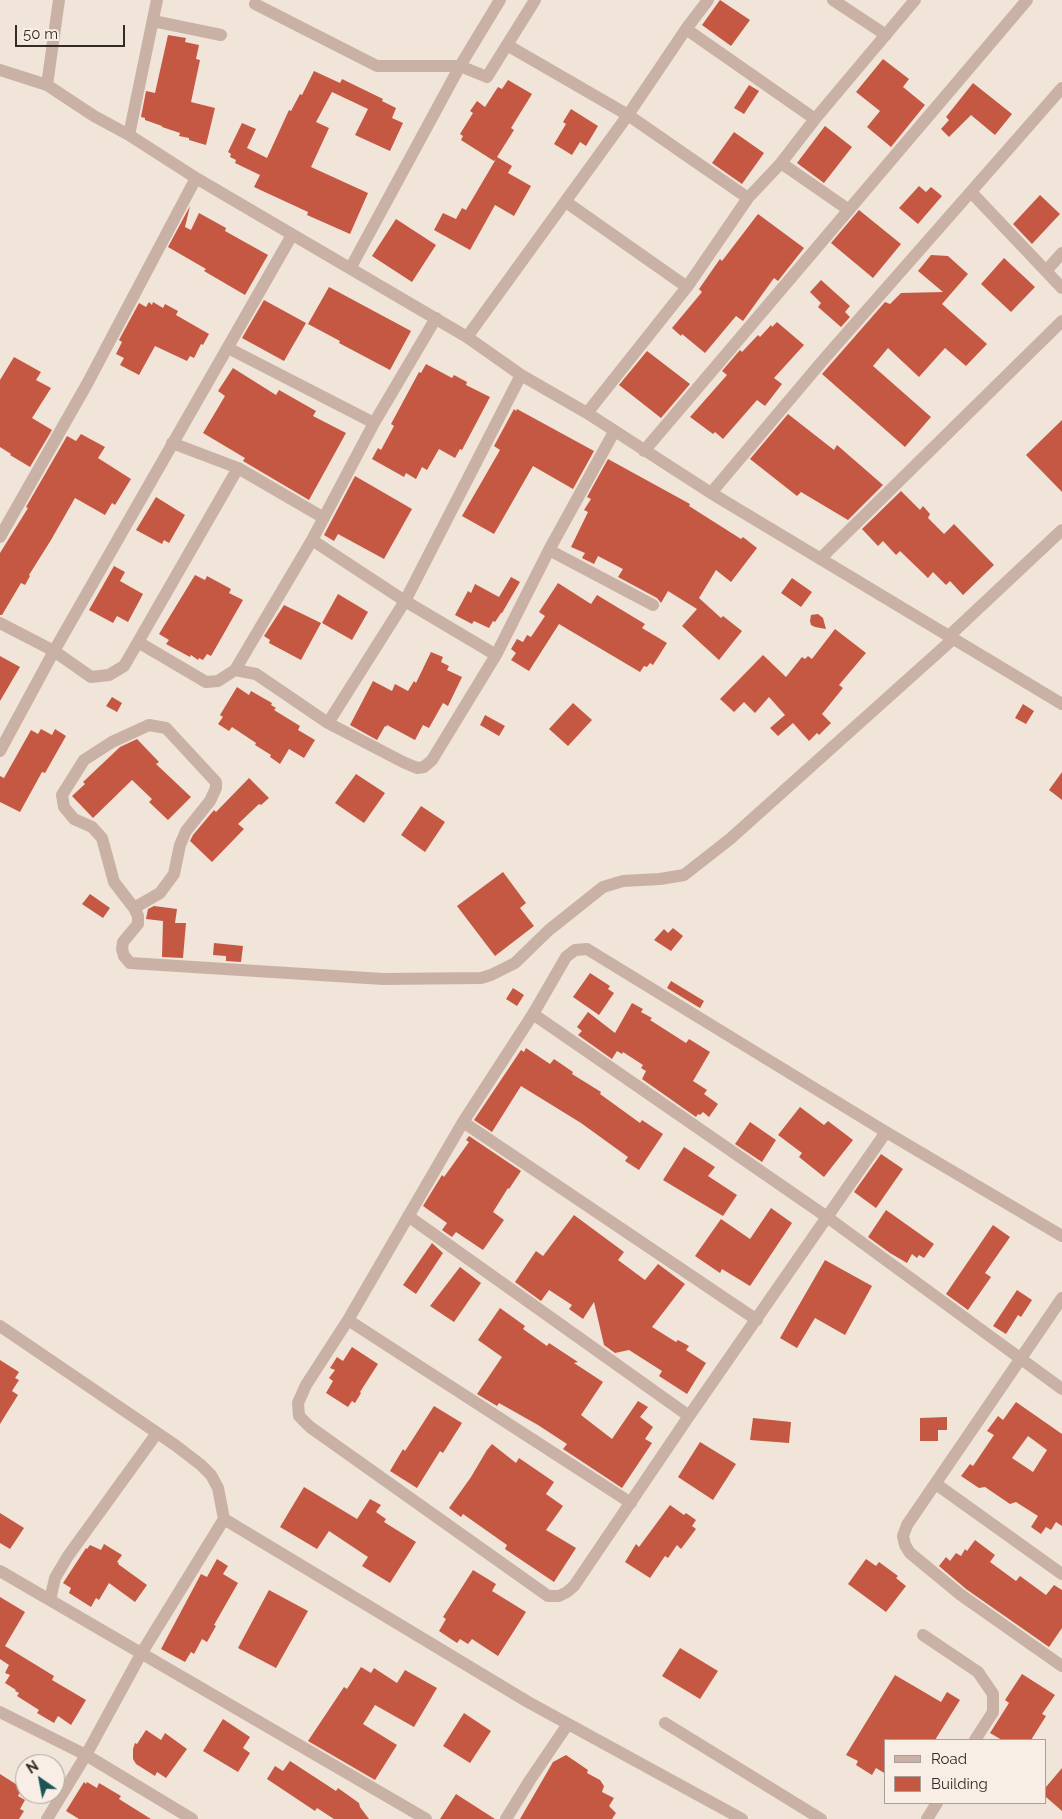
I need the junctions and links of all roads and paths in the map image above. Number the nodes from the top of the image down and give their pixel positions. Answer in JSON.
{"nodes":[{"id":1,"x":59,"y":0,"type":"edge"},
{"id":2,"x":157,"y":0,"type":"edge"},
{"id":3,"x":500,"y":0,"type":"edge"},
{"id":4,"x":535,"y":0,"type":"edge"},
{"id":5,"x":708,"y":0,"type":"edge"},
{"id":6,"x":833,"y":0,"type":"edge"},
{"id":7,"x":915,"y":0,"type":"edge"},
{"id":8,"x":1027,"y":0,"type":"edge"},
{"id":9,"x":255,"y":4,"type":"dead end"},
{"id":10,"x":153,"y":21,"type":"junction"},
{"id":11,"x":686,"y":29,"type":"junction"},
{"id":12,"x":886,"y":34,"type":"junction"},
{"id":13,"x":221,"y":35,"type":"dead end"},
{"id":14,"x":507,"y":45,"type":"junction"},
{"id":15,"x":460,"y":66,"type":"junction"},
{"id":16,"x":0,"y":70,"type":"edge"},
{"id":17,"x":47,"y":85,"type":"junction"},
{"id":18,"x":1062,"y":88,"type":"edge"},
{"id":19,"x":628,"y":115,"type":"junction"},
{"id":20,"x":815,"y":118,"type":"junction"},
{"id":21,"x":128,"y":135,"type":"junction"},
{"id":22,"x":781,"y":163,"type":"junction"},
{"id":23,"x":196,"y":178,"type":"junction"},
{"id":24,"x":971,"y":192,"type":"junction"},
{"id":25,"x":748,"y":198,"type":"junction"},
{"id":26,"x":566,"y":202,"type":"junction"},
{"id":27,"x":849,"y":210,"type":"junction"},
{"id":28,"x":292,"y":235,"type":"junction"},
{"id":29,"x":1062,"y":253,"type":"edge"},
{"id":30,"x":351,"y":268,"type":"junction"},
{"id":31,"x":1046,"y":271,"type":"junction"},
{"id":32,"x":687,"y":287,"type":"junction"},
{"id":33,"x":1062,"y":288,"type":"edge"},
{"id":34,"x":436,"y":318,"type":"junction"},
{"id":35,"x":1062,"y":321,"type":"edge"},
{"id":36,"x":467,"y":337,"type":"junction"},
{"id":37,"x":228,"y":348,"type":"junction"},
{"id":38,"x":521,"y":375,"type":"junction"},
{"id":39,"x":588,"y":413,"type":"junction"},
{"id":40,"x":374,"y":423,"type":"junction"},
{"id":41,"x":614,"y":432,"type":"junction"},
{"id":42,"x":172,"y":443,"type":"junction"},
{"id":43,"x":644,"y":451,"type":"junction"},
{"id":44,"x":238,"y":468,"type":"junction"},
{"id":45,"x":710,"y":493,"type":"junction"},
{"id":46,"x":324,"y":518,"type":"junction"},
{"id":47,"x":1062,"y":530,"type":"edge"},
{"id":48,"x":0,"y":536,"type":"edge"},
{"id":49,"x":312,"y":540,"type":"junction"},
{"id":50,"x":549,"y":550,"type":"junction"},
{"id":51,"x":820,"y":559,"type":"junction"},
{"id":52,"x":405,"y":601,"type":"junction"},
{"id":53,"x":653,"y":605,"type":"dead end"},
{"id":54,"x":0,"y":624,"type":"edge"},
{"id":55,"x":951,"y":638,"type":"junction"},
{"id":56,"x":138,"y":642,"type":"junction"},
{"id":57,"x":54,"y":651,"type":"junction"},
{"id":58,"x":496,"y":655,"type":"junction"},
{"id":59,"x":235,"y":670,"type":"junction"},
{"id":60,"x":1061,"y":702,"type":"edge"},
{"id":61,"x":328,"y":723,"type":"junction"},
{"id":62,"x":0,"y":751,"type":"edge"},
{"id":63,"x":134,"y":908,"type":"junction"},
{"id":64,"x":533,"y":1014,"type":"junction"},
{"id":65,"x":463,"y":1122,"type":"junction"},
{"id":66,"x":886,"y":1132,"type":"junction"},
{"id":67,"x":408,"y":1216,"type":"junction"},
{"id":68,"x":827,"y":1217,"type":"junction"},
{"id":69,"x":1062,"y":1236,"type":"edge"},
{"id":70,"x":1062,"y":1298,"type":"edge"},
{"id":71,"x":348,"y":1320,"type":"junction"},
{"id":72,"x":756,"y":1320,"type":"junction"},
{"id":73,"x":0,"y":1326,"type":"edge"},
{"id":74,"x":1021,"y":1359,"type":"junction"},
{"id":75,"x":1062,"y":1389,"type":"edge"},
{"id":76,"x":689,"y":1416,"type":"junction"},
{"id":77,"x":157,"y":1433,"type":"junction"},
{"id":78,"x":936,"y":1484,"type":"junction"},
{"id":79,"x":631,"y":1503,"type":"junction"},
{"id":80,"x":224,"y":1519,"type":"junction"},
{"id":81,"x":0,"y":1571,"type":"edge"},
{"id":82,"x":1062,"y":1574,"type":"edge"},
{"id":83,"x":50,"y":1600,"type":"junction"},
{"id":84,"x":923,"y":1635,"type":"dead end"},
{"id":85,"x":141,"y":1654,"type":"junction"},
{"id":86,"x":1062,"y":1666,"type":"edge"},
{"id":87,"x":0,"y":1712,"type":"edge"},
{"id":88,"x":665,"y":1723,"type":"dead end"},
{"id":89,"x":568,"y":1724,"type":"junction"},
{"id":90,"x":976,"y":1739,"type":"edge"},
{"id":91,"x":86,"y":1755,"type":"junction"},
{"id":92,"x":936,"y":1804,"type":"edge"},
{"id":93,"x":183,"y":1817,"type":"edge"},
{"id":94,"x":47,"y":1819,"type":"edge"},
{"id":95,"x":426,"y":1819,"type":"edge"},
{"id":96,"x":506,"y":1819,"type":"edge"},
{"id":97,"x":742,"y":1819,"type":"edge"},
{"id":98,"x":821,"y":1819,"type":"edge"},
{"id":99,"x":927,"y":1819,"type":"edge"}],
"edges":[{"from":1,"to":17,"type":"street"},
{"from":2,"to":10,"type":"street"},
{"from":3,"to":15,"type":"street"},
{"from":4,"to":14,"type":"street"},
{"from":5,"to":11,"type":"street"},
{"from":6,"to":12,"type":"street"},
{"from":7,"to":12,"type":"street"},
{"from":8,"to":27,"type":"street"},
{"from":9,"to":15,"type":"street"},
{"from":10,"to":13,"type":"street"},
{"from":10,"to":21,"type":"street"},
{"from":11,"to":19,"type":"street"},
{"from":11,"to":20,"type":"street"},
{"from":12,"to":20,"type":"street"},
{"from":14,"to":15,"type":"street"},
{"from":14,"to":19,"type":"street"},
{"from":15,"to":30,"type":"street"},
{"from":16,"to":17,"type":"street"},
{"from":17,"to":21,"type":"street"},
{"from":18,"to":24,"type":"street"},
{"from":19,"to":25,"type":"street"},
{"from":19,"to":26,"type":"street"},
{"from":20,"to":22,"type":"street"},
{"from":21,"to":23,"type":"street"},
{"from":22,"to":25,"type":"street"},
{"from":22,"to":27,"type":"street"},
{"from":23,"to":28,"type":"street"},
{"from":23,"to":48,"type":"street"},
{"from":24,"to":31,"type":"street"},
{"from":24,"to":45,"type":"street"},
{"from":25,"to":32,"type":"street"},
{"from":26,"to":32,"type":"street"},
{"from":26,"to":36,"type":"street"},
{"from":27,"to":43,"type":"street"},
{"from":28,"to":30,"type":"street"},
{"from":28,"to":37,"type":"street"},
{"from":29,"to":31,"type":"street"},
{"from":30,"to":34,"type":"street"},
{"from":31,"to":33,"type":"street"},
{"from":32,"to":39,"type":"street"},
{"from":34,"to":36,"type":"street"},
{"from":34,"to":40,"type":"street"},
{"from":35,"to":51,"type":"street"},
{"from":36,"to":38,"type":"street"},
{"from":37,"to":40,"type":"street"},
{"from":37,"to":42,"type":"street"},
{"from":38,"to":39,"type":"street"},
{"from":38,"to":52,"type":"street"},
{"from":39,"to":41,"type":"street"},
{"from":40,"to":46,"type":"street"},
{"from":41,"to":43,"type":"street"},
{"from":41,"to":50,"type":"street"},
{"from":42,"to":44,"type":"street"},
{"from":42,"to":57,"type":"street"},
{"from":43,"to":45,"type":"street"},
{"from":44,"to":46,"type":"street"},
{"from":44,"to":56,"type":"street"},
{"from":45,"to":51,"type":"street"},
{"from":46,"to":49,"type":"street"},
{"from":47,"to":55,"type":"street"},
{"from":49,"to":52,"type":"street"},
{"from":49,"to":59,"type":"street"},
{"from":50,"to":53,"type":"street"},
{"from":50,"to":58,"type":"street"},
{"from":51,"to":55,"type":"street"},
{"from":52,"to":58,"type":"street"},
{"from":52,"to":61,"type":"street"},
{"from":54,"to":57,"type":"street"},
{"from":55,"to":60,"type":"street"},
{"from":55,"to":63,"type":"street"},
{"from":56,"to":57,"type":"street"},
{"from":56,"to":59,"type":"street"},
{"from":57,"to":62,"type":"street"},
{"from":58,"to":61,"type":"street"},
{"from":59,"to":61,"type":"street"},
{"from":63,"to":63,"type":"street"},
{"from":64,"to":65,"type":"street"},
{"from":64,"to":66,"type":"street"},
{"from":64,"to":68,"type":"street"},
{"from":65,"to":67,"type":"street"},
{"from":65,"to":72,"type":"street"},
{"from":66,"to":68,"type":"street"},
{"from":66,"to":69,"type":"street"},
{"from":67,"to":71,"type":"street"},
{"from":67,"to":76,"type":"street"},
{"from":68,"to":72,"type":"street"},
{"from":68,"to":74,"type":"street"},
{"from":70,"to":74,"type":"street"},
{"from":71,"to":79,"type":"street"},
{"from":71,"to":79,"type":"street"},
{"from":72,"to":76,"type":"street"},
{"from":73,"to":77,"type":"street"},
{"from":74,"to":75,"type":"street"},
{"from":74,"to":78,"type":"street"},
{"from":76,"to":79,"type":"street"},
{"from":77,"to":80,"type":"street"},
{"from":77,"to":83,"type":"street"},
{"from":78,"to":82,"type":"street"},
{"from":78,"to":86,"type":"street"},
{"from":80,"to":85,"type":"street"},
{"from":80,"to":89,"type":"street"},
{"from":81,"to":83,"type":"street"},
{"from":83,"to":85,"type":"street"},
{"from":84,"to":90,"type":"street"},
{"from":85,"to":91,"type":"street"},
{"from":85,"to":95,"type":"street"},
{"from":87,"to":91,"type":"street"},
{"from":88,"to":98,"type":"street"},
{"from":89,"to":96,"type":"street"},
{"from":89,"to":97,"type":"street"},
{"from":91,"to":93,"type":"street"},
{"from":91,"to":94,"type":"street"},
{"from":92,"to":99,"type":"street"}]}
